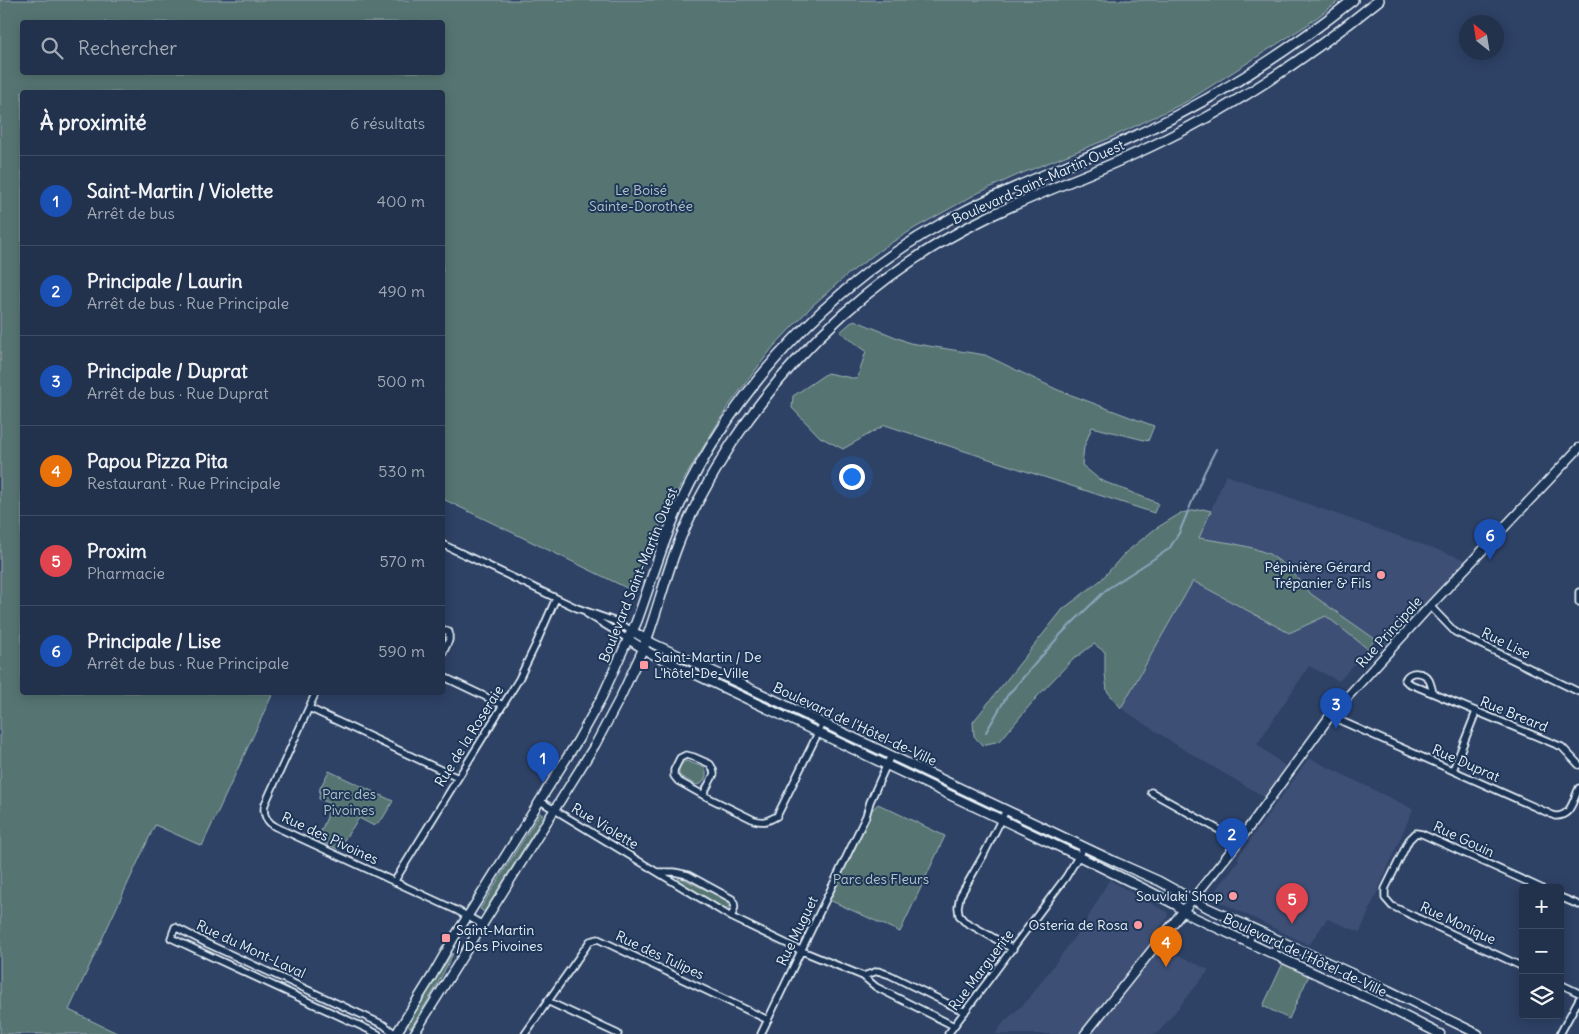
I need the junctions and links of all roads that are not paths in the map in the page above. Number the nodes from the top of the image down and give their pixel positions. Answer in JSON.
{"nodes":[{"id":1,"x":1353,"y":0,"type":"edge"},
{"id":2,"x":1379,"y":0,"type":"edge"},
{"id":3,"x":1579,"y":448,"type":"edge"},
{"id":4,"x":445,"y":545,"type":"edge"},
{"id":5,"x":1579,"y":592,"type":"edge"},
{"id":6,"x":556,"y":598,"type":"junction"},
{"id":7,"x":1579,"y":602,"type":"edge"},
{"id":8,"x":1430,"y":606,"type":"junction"},
{"id":9,"x":445,"y":630,"type":"edge"},
{"id":10,"x":630,"y":635,"type":"junction"},
{"id":11,"x":647,"y":640,"type":"junction"},
{"id":12,"x":445,"y":648,"type":"edge"},
{"id":13,"x":643,"y":649,"type":"junction"},
{"id":14,"x":445,"y":677,"type":"edge"},
{"id":15,"x":1579,"y":692,"type":"edge"},
{"id":16,"x":1433,"y":693,"type":"junction"},
{"id":17,"x":315,"y":695,"type":"edge"},
{"id":18,"x":503,"y":705,"type":"junction"},
{"id":19,"x":309,"y":708,"type":"junction"},
{"id":20,"x":1476,"y":712,"type":"junction"},
{"id":21,"x":1330,"y":716,"type":"junction"},
{"id":22,"x":823,"y":723,"type":"junction"},
{"id":23,"x":818,"y":732,"type":"junction"},
{"id":24,"x":891,"y":755,"type":"junction"},
{"id":25,"x":887,"y":765,"type":"junction"},
{"id":26,"x":1579,"y":765,"type":"edge"},
{"id":27,"x":1453,"y":770,"type":"junction"},
{"id":28,"x":458,"y":778,"type":"junction"},
{"id":29,"x":1579,"y":788,"type":"edge"},
{"id":30,"x":1151,"y":792,"type":"dead end"},
{"id":31,"x":703,"y":795,"type":"junction"},
{"id":32,"x":540,"y":801,"type":"junction"},
{"id":33,"x":555,"y":810,"type":"junction"},
{"id":34,"x":1006,"y":810,"type":"junction"},
{"id":35,"x":1001,"y":819,"type":"junction"},
{"id":36,"x":1239,"y":841,"type":"junction"},
{"id":37,"x":1084,"y":846,"type":"junction"},
{"id":38,"x":1079,"y":856,"type":"junction"},
{"id":39,"x":657,"y":872,"type":"junction"},
{"id":40,"x":394,"y":882,"type":"junction"},
{"id":41,"x":1531,"y":884,"type":"edge"},
{"id":42,"x":1385,"y":898,"type":"joint"},
{"id":43,"x":1564,"y":899,"type":"edge"},
{"id":44,"x":1193,"y":900,"type":"junction"},
{"id":45,"x":1579,"y":905,"type":"edge"},
{"id":46,"x":1184,"y":911,"type":"junction"},
{"id":47,"x":468,"y":917,"type":"junction"},
{"id":48,"x":731,"y":917,"type":"junction"},
{"id":49,"x":483,"y":925,"type":"junction"},
{"id":50,"x":1255,"y":930,"type":"junction"},
{"id":51,"x":1280,"y":940,"type":"junction"},
{"id":52,"x":1248,"y":942,"type":"junction"},
{"id":53,"x":1013,"y":949,"type":"junction"},
{"id":54,"x":802,"y":950,"type":"junction"},
{"id":55,"x":1273,"y":953,"type":"junction"},
{"id":56,"x":1519,"y":965,"type":"edge"},
{"id":57,"x":862,"y":976,"type":"junction"},
{"id":58,"x":1564,"y":986,"type":"edge"},
{"id":59,"x":1579,"y":993,"type":"edge"},
{"id":60,"x":1579,"y":999,"type":"edge"},
{"id":61,"x":547,"y":1001,"type":"junction"},
{"id":62,"x":965,"y":1012,"type":"junction"},
{"id":63,"x":768,"y":1020,"type":"junction"},
{"id":64,"x":954,"y":1026,"type":"junction"},
{"id":65,"x":378,"y":1034,"type":"edge"},
{"id":66,"x":395,"y":1034,"type":"edge"},
{"id":67,"x":414,"y":1034,"type":"edge"},
{"id":68,"x":525,"y":1034,"type":"edge"},
{"id":69,"x":618,"y":1034,"type":"edge"},
{"id":70,"x":762,"y":1034,"type":"edge"},
{"id":71,"x":948,"y":1034,"type":"edge"},
{"id":72,"x":1085,"y":1034,"type":"edge"},
{"id":73,"x":1440,"y":1034,"type":"edge"},
{"id":74,"x":1478,"y":1034,"type":"edge"},
{"id":75,"x":1560,"y":1034,"type":"edge"}],
"edges":[{"from":1,"to":10,"type":"main road","name":"Boulevard Saint-Martin Ouest"},
{"from":2,"to":11,"type":"main road","name":"Boulevard Saint-Martin Ouest"},
{"from":3,"to":8,"type":"street","name":"Rue Principale"},
{"from":4,"to":6,"type":"street"},
{"from":5,"to":7,"type":"street"},
{"from":6,"to":10,"type":"street","name":"Boulevard de l'Hôtel-de-Ville"},
{"from":6,"to":18,"type":"street","name":"Rue de la Roseraie"},
{"from":8,"to":15,"type":"street","name":"Rue Lise"},
{"from":8,"to":21,"type":"street","name":"Rue Principale"},
{"from":9,"to":12,"type":"street"},
{"from":10,"to":11,"type":"street","name":"Boulevard de l'Hôtel-de-Ville"},
{"from":10,"to":13,"type":"street","name":"Boulevard de l'Hôtel-de-Ville"},
{"from":10,"to":32,"type":"street","name":"Boulevard Saint-Martin Ouest"},
{"from":11,"to":13,"type":"main road","name":"Boulevard Saint-Martin Ouest"},
{"from":11,"to":22,"type":"street","name":"Boulevard de l'Hôtel-de-Ville"},
{"from":13,"to":23,"type":"street","name":"Boulevard de l'Hôtel-de-Ville"},
{"from":13,"to":33,"type":"street","name":"Boulevard Saint-Martin Ouest"},
{"from":14,"to":18,"type":"street"},
{"from":16,"to":16,"type":"street","name":"Rue Breard"},
{"from":16,"to":20,"type":"street","name":"Rue Breard"},
{"from":17,"to":19,"type":"street","name":"Rue des Pivoines"},
{"from":18,"to":28,"type":"street","name":"Rue de la Roseraie"},
{"from":19,"to":28,"type":"street"},
{"from":19,"to":40,"type":"street","name":"Rue des Pivoines"},
{"from":20,"to":26,"type":"street","name":"Rue Breard"},
{"from":20,"to":27,"type":"street"},
{"from":21,"to":27,"type":"street","name":"Rue Duprat"},
{"from":21,"to":36,"type":"street","name":"Rue Principale"},
{"from":22,"to":23,"type":"street"},
{"from":22,"to":24,"type":"street","name":"Boulevard de l'Hôtel-de-Ville"},
{"from":23,"to":25,"type":"street","name":"Boulevard de l'Hôtel-de-Ville"},
{"from":23,"to":31,"type":"street"},
{"from":24,"to":25,"type":"street","name":"Rue Muguet"},
{"from":24,"to":34,"type":"street","name":"Boulevard de l'Hôtel-de-Ville"},
{"from":25,"to":35,"type":"street","name":"Boulevard de l'Hôtel-de-Ville"},
{"from":25,"to":54,"type":"street","name":"Rue Muguet"},
{"from":27,"to":29,"type":"street","name":"Rue Duprat"},
{"from":28,"to":40,"type":"street","name":"Rue de la Roseraie"},
{"from":30,"to":36,"type":"street"},
{"from":31,"to":31,"type":"street"},
{"from":32,"to":33,"type":"street","name":"Rue Violette"},
{"from":32,"to":47,"type":"street","name":"Boulevard Saint-Martin Ouest"},
{"from":33,"to":39,"type":"street","name":"Rue Violette"},
{"from":33,"to":49,"type":"street","name":"Boulevard Saint-Martin Ouest"},
{"from":34,"to":35,"type":"street"},
{"from":34,"to":37,"type":"street","name":"Boulevard de l'Hôtel-de-Ville"},
{"from":35,"to":38,"type":"street","name":"Boulevard de l'Hôtel-de-Ville"},
{"from":35,"to":53,"type":"street"},
{"from":36,"to":44,"type":"street","name":"Rue Principale"},
{"from":37,"to":38,"type":"street","name":"Rue Marguerite"},
{"from":37,"to":44,"type":"street","name":"Boulevard de l'Hôtel-de-Ville"},
{"from":38,"to":46,"type":"street","name":"Boulevard de l'Hôtel-de-Ville"},
{"from":38,"to":53,"type":"street","name":"Rue Marguerite"},
{"from":39,"to":48,"type":"street","name":"Rue Violette"},
{"from":39,"to":48,"type":"street","name":"Rue Violette"},
{"from":40,"to":47,"type":"street","name":"Rue des Pivoines"},
{"from":41,"to":42,"type":"street","name":"Rue Gouin"},
{"from":42,"to":56,"type":"street","name":"Rue Monique"},
{"from":43,"to":45,"type":"street"},
{"from":44,"to":46,"type":"street","name":"Rue Principale"},
{"from":44,"to":50,"type":"street","name":"Boulevard de l'Hôtel-de-Ville"},
{"from":46,"to":52,"type":"street","name":"Boulevard de l'Hôtel-de-Ville"},
{"from":46,"to":72,"type":"street","name":"Rue Principale"},
{"from":47,"to":49,"type":"street","name":"Rue des Pivoines"},
{"from":47,"to":66,"type":"street","name":"Boulevard Saint-Martin Ouest"},
{"from":48,"to":54,"type":"street","name":"Rue Violette"},
{"from":49,"to":67,"type":"street","name":"Boulevard Saint-Martin Ouest"},
{"from":50,"to":51,"type":"street","name":"Boulevard de l'Hôtel-de-Ville"},
{"from":50,"to":52,"type":"street"},
{"from":51,"to":55,"type":"street"},
{"from":51,"to":74,"type":"street","name":"Boulevard de l'Hôtel-de-Ville"},
{"from":52,"to":55,"type":"street","name":"Boulevard de l'Hôtel-de-Ville"},
{"from":53,"to":62,"type":"street","name":"Rue Marguerite"},
{"from":54,"to":57,"type":"street","name":"Rue Violette"},
{"from":54,"to":63,"type":"street","name":"Rue Muguet"},
{"from":55,"to":73,"type":"street","name":"Boulevard de l'Hôtel-de-Ville"},
{"from":57,"to":62,"type":"street","name":"Rue Violette"},
{"from":57,"to":64,"type":"street","name":"Rue Violette"},
{"from":58,"to":59,"type":"street"},
{"from":60,"to":75,"type":"street"},
{"from":61,"to":63,"type":"street","name":"Rue des Tulipes"},
{"from":61,"to":68,"type":"street","name":"Rue des Tulipes"},
{"from":61,"to":69,"type":"street"},
{"from":62,"to":64,"type":"street","name":"Rue Marguerite"},
{"from":63,"to":70,"type":"street","name":"Rue Muguet"},
{"from":64,"to":71,"type":"street","name":"Rue Marguerite"},
{"from":65,"to":66,"type":"street","name":"Rue du Mont-Laval"}]}
